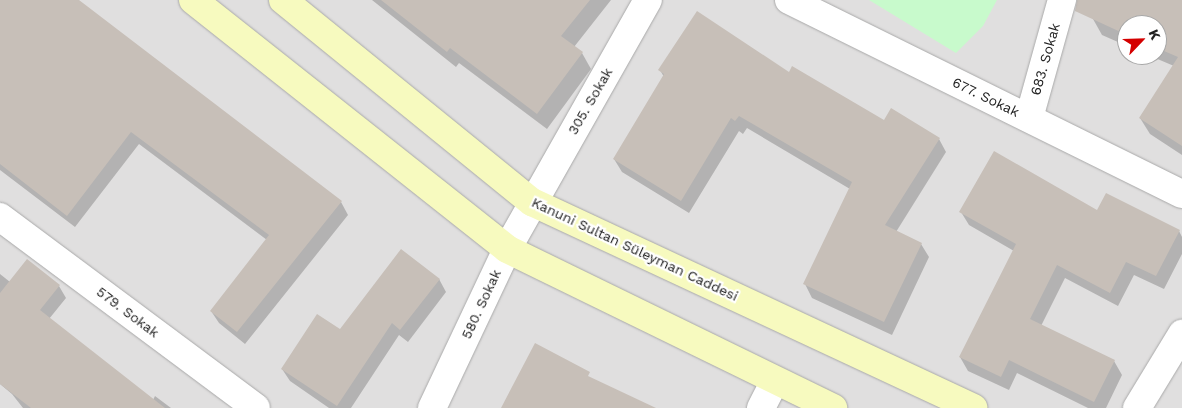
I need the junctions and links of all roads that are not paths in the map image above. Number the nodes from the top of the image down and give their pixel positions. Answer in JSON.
{"nodes":[{"id":1,"x":193,"y":0,"type":"edge"},
{"id":2,"x":283,"y":0,"type":"edge"},
{"id":3,"x":648,"y":0,"type":"edge"},
{"id":4,"x":789,"y":0,"type":"edge"},
{"id":5,"x":1062,"y":0,"type":"edge"},
{"id":6,"x":1029,"y":118,"type":"junction"},
{"id":7,"x":1182,"y":194,"type":"edge"},
{"id":8,"x":532,"y":202,"type":"junction"},
{"id":9,"x":0,"y":217,"type":"edge"},
{"id":10,"x":507,"y":249,"type":"junction"},
{"id":11,"x":1182,"y":334,"type":"edge"},
{"id":12,"x":775,"y":381,"type":"junction"},
{"id":13,"x":256,"y":408,"type":"edge"},
{"id":14,"x":432,"y":408,"type":"edge"},
{"id":15,"x":761,"y":408,"type":"edge"},
{"id":16,"x":833,"y":408,"type":"edge"},
{"id":17,"x":973,"y":408,"type":"edge"},
{"id":18,"x":1137,"y":408,"type":"edge"}],
"edges":[{"from":1,"to":10,"type":"street"},
{"from":2,"to":8,"type":"street","name":"Kanuni Sultan Süleyman Caddesi"},
{"from":3,"to":8,"type":"street","name":"305. Sokak"},
{"from":4,"to":6,"type":"street","name":"677. Sokak"},
{"from":5,"to":6,"type":"street","name":"683. Sokak"},
{"from":6,"to":7,"type":"street","name":"677. Sokak"},
{"from":8,"to":10,"type":"street","name":"580. Sokak"},
{"from":8,"to":17,"type":"street","name":"Kanuni Sultan Süleyman Caddesi"},
{"from":9,"to":13,"type":"street","name":"579. Sokak"},
{"from":10,"to":12,"type":"street"},
{"from":10,"to":14,"type":"street","name":"580. Sokak"},
{"from":11,"to":18,"type":"street"},
{"from":12,"to":15,"type":"street"},
{"from":12,"to":16,"type":"street"}]}
